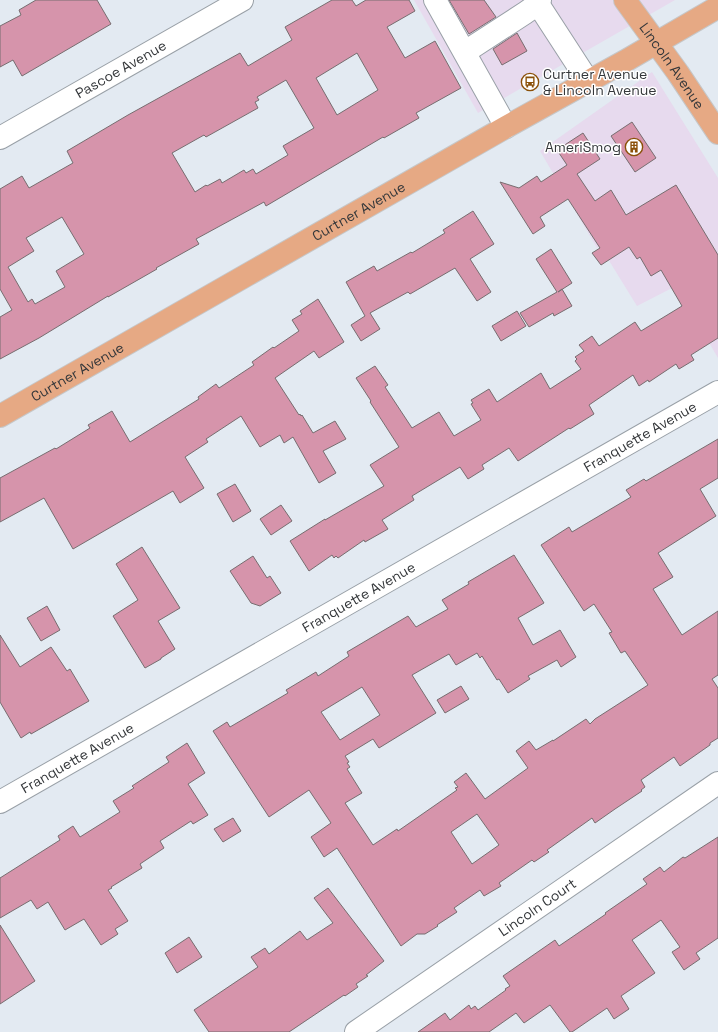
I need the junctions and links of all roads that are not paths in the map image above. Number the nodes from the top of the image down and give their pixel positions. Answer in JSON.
{"nodes":[{"id":1,"x":242,"y":0,"type":"edge"},
{"id":2,"x":435,"y":0,"type":"edge"},
{"id":3,"x":625,"y":0,"type":"edge"},
{"id":4,"x":539,"y":2,"type":"edge"},
{"id":5,"x":718,"y":7,"type":"edge"},
{"id":6,"x":656,"y":43,"type":"junction"},
{"id":7,"x":464,"y":52,"type":"junction"},
{"id":8,"x":588,"y":81,"type":"junction"},
{"id":9,"x":506,"y":127,"type":"junction"},
{"id":10,"x":718,"y":133,"type":"edge"},
{"id":11,"x":0,"y":138,"type":"edge"},
{"id":12,"x":718,"y":392,"type":"edge"},
{"id":13,"x":0,"y":416,"type":"edge"},
{"id":14,"x":718,"y":783,"type":"edge"},
{"id":15,"x":0,"y":802,"type":"edge"},
{"id":16,"x":356,"y":1032,"type":"edge"}],
"edges":[{"from":1,"to":11,"type":"street","name":"Pascoe Avenue"},
{"from":2,"to":7,"type":"street"},
{"from":3,"to":6,"type":"main road","name":"Lincoln Avenue"},
{"from":4,"to":7,"type":"street"},
{"from":4,"to":8,"type":"street"},
{"from":5,"to":6,"type":"main road","name":"Curtner Avenue"},
{"from":6,"to":8,"type":"main road","name":"Curtner Avenue"},
{"from":6,"to":10,"type":"main road","name":"Lincoln Avenue"},
{"from":7,"to":9,"type":"street"},
{"from":8,"to":9,"type":"main road","name":"Curtner Avenue"},
{"from":9,"to":13,"type":"main road","name":"Curtner Avenue"},
{"from":12,"to":15,"type":"street","name":"Franquette Avenue"},
{"from":14,"to":16,"type":"street","name":"Lincoln Court"}]}
